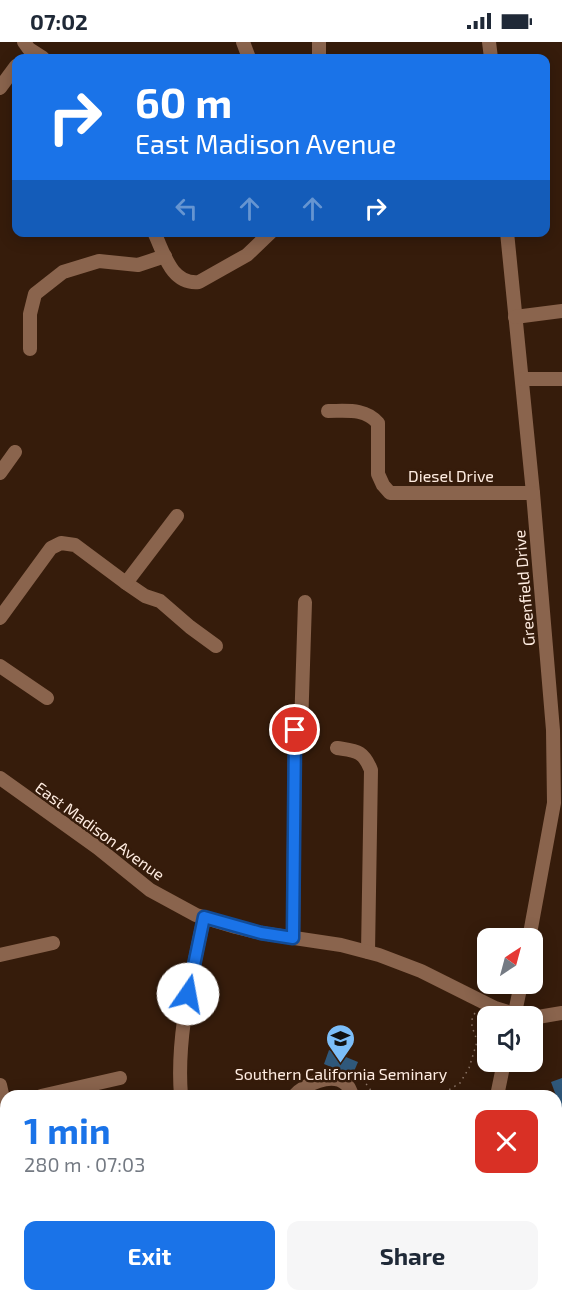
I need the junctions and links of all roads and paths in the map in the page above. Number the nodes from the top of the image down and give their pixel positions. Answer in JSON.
{"nodes":[{"id":1,"x":12,"y":72,"type":"edge"},
{"id":2,"x":0,"y":88,"type":"edge"},
{"id":3,"x":156,"y":237,"type":"edge"},
{"id":4,"x":266,"y":237,"type":"edge"},
{"id":5,"x":507,"y":237,"type":"edge"},
{"id":6,"x":165,"y":256,"type":"junction"},
{"id":7,"x":562,"y":311,"type":"edge"},
{"id":8,"x":515,"y":317,"type":"junction"},
{"id":9,"x":30,"y":349,"type":"dead end"},
{"id":10,"x":522,"y":379,"type":"junction"},
{"id":11,"x":562,"y":379,"type":"edge"},
{"id":12,"x":328,"y":411,"type":"dead end"},
{"id":13,"x":15,"y":452,"type":"dead end"},
{"id":14,"x":0,"y":473,"type":"edge"},
{"id":15,"x":533,"y":493,"type":"junction"},
{"id":16,"x":177,"y":516,"type":"dead end"},
{"id":17,"x":126,"y":583,"type":"junction"},
{"id":18,"x":305,"y":602,"type":"dead end"},
{"id":19,"x":0,"y":618,"type":"edge"},
{"id":20,"x":216,"y":646,"type":"dead end"},
{"id":21,"x":0,"y":666,"type":"edge"},
{"id":22,"x":47,"y":698,"type":"dead end"},
{"id":23,"x":557,"y":714,"type":"edge"},
{"id":24,"x":337,"y":748,"type":"dead end"},
{"id":25,"x":0,"y":778,"type":"edge"},
{"id":26,"x":204,"y":917,"type":"junction"},
{"id":27,"x":531,"y":928,"type":"edge"},
{"id":28,"x":293,"y":938,"type":"junction"},
{"id":29,"x":53,"y":943,"type":"dead end"},
{"id":30,"x":368,"y":952,"type":"junction"},
{"id":31,"x":0,"y":955,"type":"edge"},
{"id":32,"x":491,"y":1006,"type":"edge"},
{"id":33,"x":475,"y":1013,"type":"dead end"},
{"id":34,"x":562,"y":1013,"type":"edge"},
{"id":35,"x":543,"y":1016,"type":"edge"},
{"id":36,"x":477,"y":1042,"type":"joint"},
{"id":37,"x":502,"y":1072,"type":"edge"},
{"id":38,"x":354,"y":1075,"type":"dead end"},
{"id":39,"x":120,"y":1078,"type":"dead end"},
{"id":40,"x":67,"y":1090,"type":"edge"},
{"id":41,"x":181,"y":1090,"type":"edge"},
{"id":42,"x":299,"y":1090,"type":"edge"},
{"id":43,"x":349,"y":1090,"type":"edge"},
{"id":44,"x":371,"y":1090,"type":"edge"},
{"id":45,"x":449,"y":1090,"type":"edge"},
{"id":46,"x":498,"y":1090,"type":"edge"}],
"edges":[{"from":1,"to":2,"type":"street"},
{"from":3,"to":6,"type":"street"},
{"from":4,"to":6,"type":"street"},
{"from":5,"to":8,"type":"street","name":"Greenfield Drive"},
{"from":6,"to":9,"type":"street"},
{"from":7,"to":8,"type":"street"},
{"from":8,"to":10,"type":"street","name":"Greenfield Drive"},
{"from":10,"to":11,"type":"street"},
{"from":10,"to":15,"type":"street","name":"Greenfield Drive"},
{"from":12,"to":15,"type":"street","name":"Diesel Drive"},
{"from":13,"to":14,"type":"street"},
{"from":15,"to":23,"type":"street","name":"Greenfield Drive"},
{"from":16,"to":17,"type":"street"},
{"from":17,"to":19,"type":"street"},
{"from":17,"to":20,"type":"street"},
{"from":18,"to":28,"type":"street"},
{"from":21,"to":22,"type":"street"},
{"from":23,"to":27,"type":"street","name":"Greenfield Drive"},
{"from":24,"to":30,"type":"street"},
{"from":25,"to":26,"type":"street","name":"East Madison Avenue"},
{"from":26,"to":28,"type":"street","name":"East Madison Avenue"},
{"from":26,"to":41,"type":"street"},
{"from":28,"to":30,"type":"street","name":"East Madison Avenue"},
{"from":29,"to":31,"type":"street"},
{"from":30,"to":32,"type":"street","name":"East Madison Avenue"},
{"from":33,"to":36,"type":"path"},
{"from":34,"to":35,"type":"street"},
{"from":36,"to":45,"type":"path"},
{"from":37,"to":46,"type":"street"},
{"from":38,"to":44,"type":"path"},
{"from":39,"to":40,"type":"street"},
{"from":42,"to":43,"type":"street"}]}
